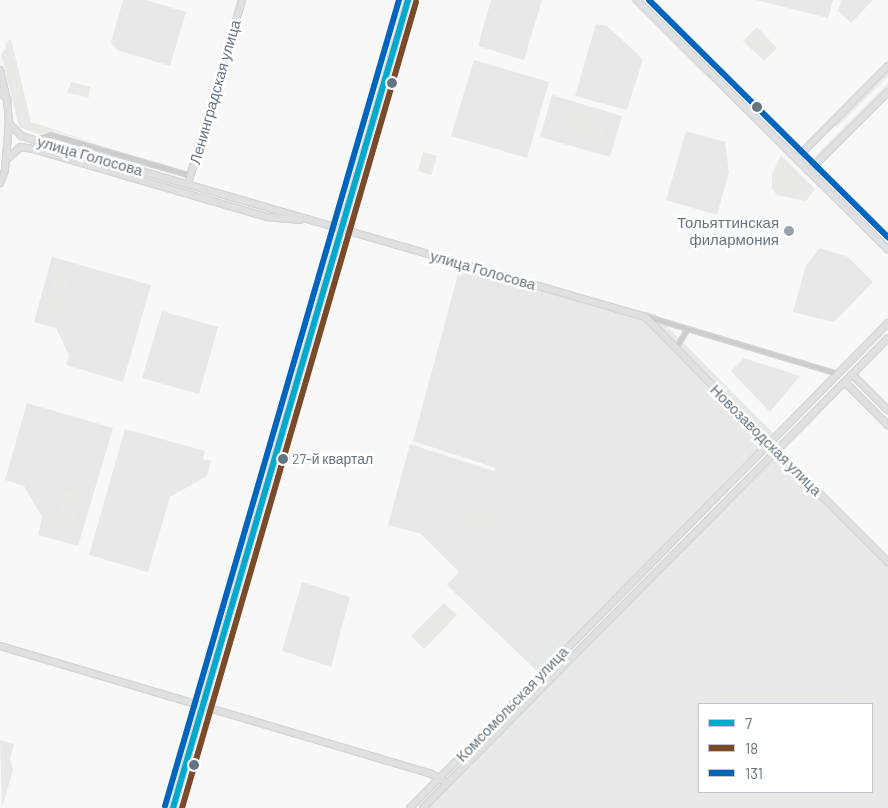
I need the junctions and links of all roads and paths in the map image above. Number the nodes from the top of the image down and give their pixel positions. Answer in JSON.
{"nodes":[{"id":1,"x":242,"y":0,"type":"edge"},
{"id":2,"x":408,"y":0,"type":"edge"},
{"id":3,"x":637,"y":0,"type":"edge"},
{"id":4,"x":888,"y":66,"type":"edge"},
{"id":5,"x":0,"y":70,"type":"edge"},
{"id":6,"x":0,"y":91,"type":"edge"},
{"id":7,"x":888,"y":92,"type":"edge"},
{"id":8,"x":8,"y":99,"type":"junction"},
{"id":9,"x":9,"y":123,"type":"junction"},
{"id":10,"x":34,"y":140,"type":"junction"},
{"id":11,"x":797,"y":158,"type":"junction"},
{"id":12,"x":7,"y":159,"type":"junction"},
{"id":13,"x":810,"y":170,"type":"junction"},
{"id":14,"x":145,"y":172,"type":"junction"},
{"id":15,"x":191,"y":176,"type":"junction"},
{"id":16,"x":142,"y":181,"type":"junction"},
{"id":17,"x":0,"y":183,"type":"edge"},
{"id":18,"x":188,"y":184,"type":"junction"},
{"id":19,"x":270,"y":208,"type":"junction"},
{"id":20,"x":267,"y":217,"type":"junction"},
{"id":21,"x":321,"y":223,"type":"junction"},
{"id":22,"x":342,"y":230,"type":"junction"},
{"id":23,"x":888,"y":249,"type":"edge"},
{"id":24,"x":646,"y":317,"type":"junction"},
{"id":25,"x":888,"y":324,"type":"edge"},
{"id":26,"x":688,"y":329,"type":"junction"},
{"id":27,"x":888,"y":338,"type":"edge"},
{"id":28,"x":676,"y":350,"type":"junction"},
{"id":29,"x":838,"y":374,"type":"junction"},
{"id":30,"x":852,"y":374,"type":"junction"},
{"id":31,"x":845,"y":382,"type":"junction"},
{"id":32,"x":812,"y":400,"type":"junction"},
{"id":33,"x":820,"y":407,"type":"junction"},
{"id":34,"x":888,"y":410,"type":"edge"},
{"id":35,"x":888,"y":425,"type":"edge"},
{"id":36,"x":770,"y":444,"type":"junction"},
{"id":37,"x":777,"y":451,"type":"junction"},
{"id":38,"x":673,"y":541,"type":"junction"},
{"id":39,"x":680,"y":548,"type":"junction"},
{"id":40,"x":888,"y":562,"type":"edge"},
{"id":41,"x":613,"y":600,"type":"junction"},
{"id":42,"x":621,"y":608,"type":"junction"},
{"id":43,"x":0,"y":646,"type":"edge"},
{"id":44,"x":203,"y":706,"type":"junction"},
{"id":45,"x":441,"y":777,"type":"junction"},
{"id":46,"x":447,"y":783,"type":"junction"},
{"id":47,"x":173,"y":808,"type":"edge"},
{"id":48,"x":410,"y":808,"type":"edge"},
{"id":49,"x":423,"y":808,"type":"edge"}],
"edges":[{"from":1,"to":15,"type":"main road","name":"Ленинградская улица"},
{"from":2,"to":22,"type":"main road"},
{"from":3,"to":11,"type":"main road"},
{"from":4,"to":11,"type":"main road"},
{"from":5,"to":8,"type":"main road"},
{"from":6,"to":8,"type":"main road"},
{"from":7,"to":13,"type":"main road"},
{"from":8,"to":9,"type":"main road"},
{"from":9,"to":10,"type":"main road","name":"улица Голосова"},
{"from":9,"to":12,"type":"main road"},
{"from":10,"to":14,"type":"main road","name":"улица Голосова"},
{"from":10,"to":15,"type":"street"},
{"from":11,"to":13,"type":"main road"},
{"from":12,"to":16,"type":"main road","name":"улица Голосова"},
{"from":12,"to":17,"type":"main road"},
{"from":13,"to":23,"type":"main road"},
{"from":14,"to":16,"type":"main road"},
{"from":14,"to":18,"type":"main road","name":"улица Голосова"},
{"from":15,"to":18,"type":"main road","name":"Ленинградская улица"},
{"from":16,"to":20,"type":"main road","name":"улица Голосова"},
{"from":18,"to":19,"type":"main road","name":"улица Голосова"},
{"from":19,"to":20,"type":"main road"},
{"from":19,"to":21,"type":"main road","name":"улица Голосова"},
{"from":20,"to":21,"type":"main road","name":"улица Голосова"},
{"from":21,"to":22,"type":"main road","name":"улица Голосова"},
{"from":22,"to":24,"type":"main road","name":"улица Голосова"},
{"from":22,"to":44,"type":"main road"},
{"from":24,"to":26,"type":"street"},
{"from":24,"to":28,"type":"main road","name":"Новозаводская улица"},
{"from":25,"to":29,"type":"main road","name":"Комсомольская улица"},
{"from":26,"to":28,"type":"street"},
{"from":26,"to":29,"type":"street"},
{"from":27,"to":30,"type":"main road","name":"Комсомольская улица"},
{"from":28,"to":36,"type":"main road","name":"Новозаводская улица"},
{"from":29,"to":32,"type":"main road","name":"Комсомольская улица"},
{"from":30,"to":31,"type":"main road","name":"Комсомольская улица"},
{"from":30,"to":34,"type":"main road"},
{"from":31,"to":33,"type":"main road","name":"Комсомольская улица"},
{"from":31,"to":35,"type":"main road"},
{"from":32,"to":33,"type":"main road"},
{"from":32,"to":36,"type":"main road","name":"Комсомольская улица"},
{"from":33,"to":37,"type":"main road","name":"Комсомольская улица"},
{"from":36,"to":37,"type":"main road","name":"Новозаводская улица"},
{"from":36,"to":38,"type":"main road","name":"Комсомольская улица"},
{"from":37,"to":39,"type":"main road","name":"Комсомольская улица"},
{"from":37,"to":40,"type":"main road","name":"Новозаводская улица"},
{"from":38,"to":39,"type":"main road"},
{"from":38,"to":41,"type":"main road","name":"Комсомольская улица"},
{"from":39,"to":42,"type":"main road","name":"Комсомольская улица"},
{"from":41,"to":42,"type":"main road"},
{"from":41,"to":45,"type":"main road","name":"Комсомольская улица"},
{"from":42,"to":46,"type":"main road","name":"Комсомольская улица"},
{"from":43,"to":44,"type":"main road"},
{"from":44,"to":45,"type":"main road"},
{"from":44,"to":47,"type":"main road"},
{"from":45,"to":46,"type":"main road"},
{"from":45,"to":48,"type":"main road","name":"Комсомольская улица"},
{"from":46,"to":49,"type":"main road","name":"Комсомольская улица"}]}
